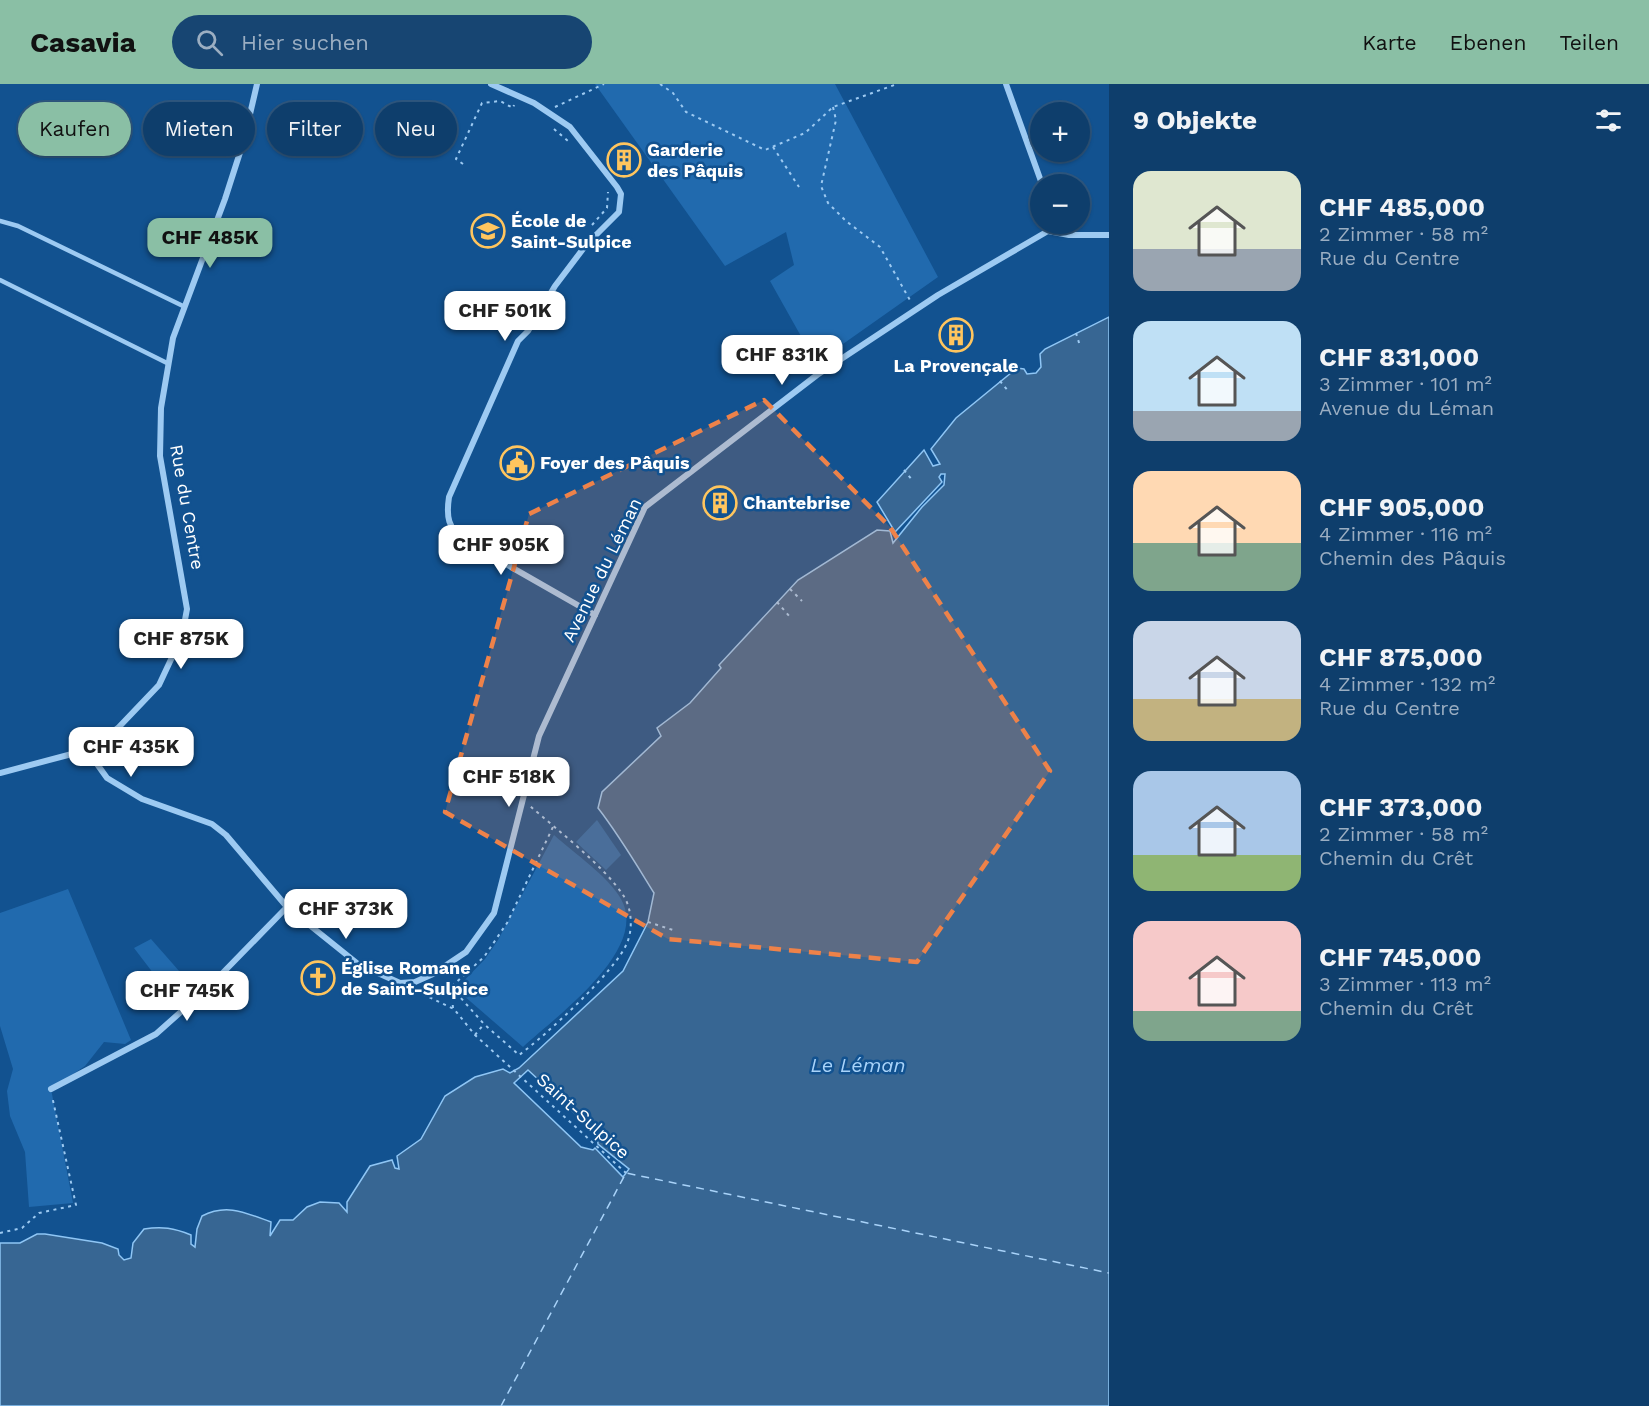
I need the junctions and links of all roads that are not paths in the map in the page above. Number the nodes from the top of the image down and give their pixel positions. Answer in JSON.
{"nodes":[{"id":1,"x":257,"y":84,"type":"edge"},
{"id":2,"x":491,"y":84,"type":"edge"},
{"id":3,"x":1006,"y":84,"type":"edge"},
{"id":4,"x":1038,"y":174,"type":"edge"},
{"id":5,"x":0,"y":221,"type":"edge"},
{"id":6,"x":1043,"y":234,"type":"edge"},
{"id":7,"x":1064,"y":234,"type":"edge"},
{"id":8,"x":1109,"y":235,"type":"edge"},
{"id":9,"x":0,"y":280,"type":"edge"},
{"id":10,"x":183,"y":306,"type":"junction"},
{"id":11,"x":167,"y":363,"type":"junction"},
{"id":12,"x":595,"y":615,"type":"junction"},
{"id":13,"x":87,"y":750,"type":"junction"},
{"id":14,"x":0,"y":773,"type":"edge"},
{"id":15,"x":287,"y":907,"type":"junction"},
{"id":16,"x":51,"y":1089,"type":"road end"}],
"edges":[{"from":1,"to":10,"type":"street","name":"Rue du Centre"},
{"from":2,"to":12,"type":"street"},
{"from":3,"to":4,"type":"street"},
{"from":5,"to":10,"type":"lane"},
{"from":6,"to":12,"type":"street","name":"Avenue du Léman"},
{"from":7,"to":8,"type":"street"},
{"from":9,"to":11,"type":"lane"},
{"from":10,"to":11,"type":"street","name":"Rue du Centre"},
{"from":11,"to":13,"type":"street","name":"Rue du Centre"},
{"from":12,"to":15,"type":"street","name":"Avenue du Léman"},
{"from":13,"to":14,"type":"street","name":"Rue du Centre"},
{"from":13,"to":15,"type":"street"},
{"from":15,"to":16,"type":"street"}]}
